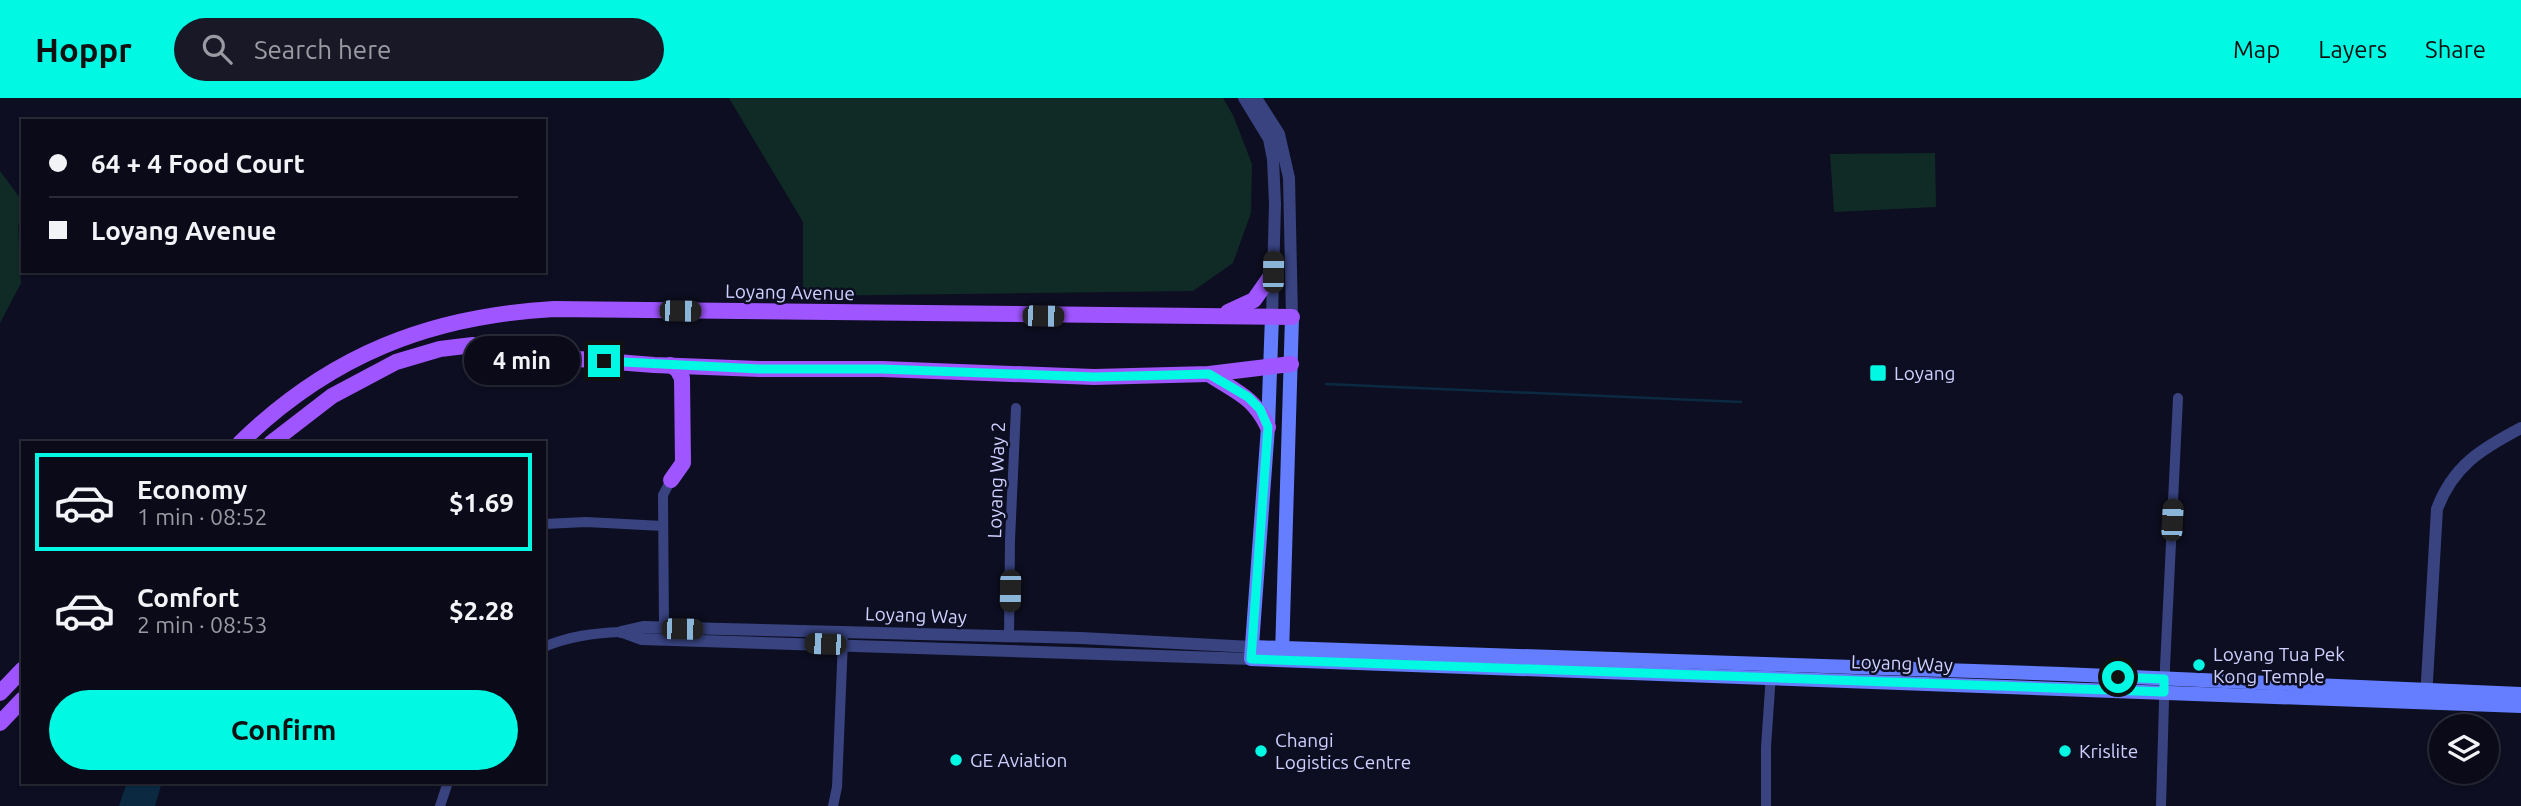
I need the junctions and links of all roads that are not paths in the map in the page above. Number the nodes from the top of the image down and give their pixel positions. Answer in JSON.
{"nodes":[{"id":1,"x":1244,"y":98,"type":"edge"},
{"id":2,"x":1256,"y":98,"type":"edge"},
{"id":3,"x":1273,"y":272,"type":"junction"},
{"id":4,"x":1219,"y":315,"type":"junction"},
{"id":5,"x":1272,"y":316,"type":"junction"},
{"id":6,"x":1292,"y":317,"type":"junction"},
{"id":7,"x":1291,"y":364,"type":"junction"},
{"id":8,"x":670,"y":365,"type":"junction"},
{"id":9,"x":1269,"y":366,"type":"junction"},
{"id":10,"x":1209,"y":374,"type":"junction"},
{"id":11,"x":2178,"y":398,"type":"dead end"},
{"id":12,"x":1016,"y":408,"type":"dead end"},
{"id":13,"x":1268,"y":427,"type":"junction"},
{"id":14,"x":2521,"y":428,"type":"edge"},
{"id":15,"x":2521,"y":434,"type":"edge"},
{"id":16,"x":242,"y":441,"type":"edge"},
{"id":17,"x":274,"y":441,"type":"edge"},
{"id":18,"x":671,"y":480,"type":"joint"},
{"id":19,"x":546,"y":524,"type":"edge"},
{"id":20,"x":663,"y":526,"type":"junction"},
{"id":21,"x":2435,"y":528,"type":"junction"},
{"id":22,"x":664,"y":628,"type":"junction"},
{"id":23,"x":621,"y":632,"type":"junction"},
{"id":24,"x":1009,"y":637,"type":"junction"},
{"id":25,"x":649,"y":639,"type":"junction"},
{"id":26,"x":676,"y":639,"type":"junction"},
{"id":27,"x":843,"y":639,"type":"junction"},
{"id":28,"x":546,"y":646,"type":"edge"},
{"id":29,"x":1017,"y":651,"type":"junction"},
{"id":30,"x":1252,"y":653,"type":"junction"},
{"id":31,"x":1282,"y":654,"type":"junction"},
{"id":32,"x":2427,"y":663,"type":"junction"},
{"id":33,"x":21,"y":671,"type":"edge"},
{"id":34,"x":1771,"y":671,"type":"junction"},
{"id":35,"x":2164,"y":685,"type":"junction"},
{"id":36,"x":2401,"y":688,"type":"junction"},
{"id":37,"x":0,"y":693,"type":"edge"},
{"id":38,"x":2521,"y":694,"type":"edge"},
{"id":39,"x":2426,"y":696,"type":"junction"},
{"id":40,"x":21,"y":701,"type":"edge"},
{"id":41,"x":2521,"y":706,"type":"edge"},
{"id":42,"x":0,"y":723,"type":"edge"},
{"id":43,"x":447,"y":784,"type":"edge"},
{"id":44,"x":440,"y":806,"type":"edge"},
{"id":45,"x":833,"y":806,"type":"edge"},
{"id":46,"x":1766,"y":806,"type":"edge"},
{"id":47,"x":2161,"y":806,"type":"edge"}],
"edges":[{"from":1,"to":3,"type":"street"},
{"from":2,"to":6,"type":"street"},
{"from":3,"to":4,"type":"main road"},
{"from":3,"to":5,"type":"street"},
{"from":4,"to":5,"type":"main road","name":"Loyang Avenue"},
{"from":4,"to":16,"type":"main road","name":"Loyang Avenue"},
{"from":5,"to":6,"type":"main road","name":"Loyang Avenue"},
{"from":5,"to":9,"type":"main road"},
{"from":6,"to":7,"type":"main road"},
{"from":7,"to":9,"type":"main road"},
{"from":7,"to":31,"type":"main road"},
{"from":8,"to":10,"type":"main road"},
{"from":8,"to":17,"type":"main road"},
{"from":8,"to":18,"type":"main road"},
{"from":9,"to":10,"type":"main road"},
{"from":9,"to":13,"type":"main road"},
{"from":10,"to":13,"type":"main road"},
{"from":11,"to":35,"type":"street"},
{"from":12,"to":24,"type":"street","name":"Loyang Way 2"},
{"from":13,"to":30,"type":"main road"},
{"from":14,"to":21,"type":"street"},
{"from":15,"to":21,"type":"street"},
{"from":18,"to":20,"type":"street"},
{"from":19,"to":20,"type":"street"},
{"from":20,"to":22,"type":"street"},
{"from":21,"to":32,"type":"street"},
{"from":22,"to":23,"type":"street","name":"Loyang Way"},
{"from":22,"to":25,"type":"street"},
{"from":22,"to":26,"type":"street"},
{"from":22,"to":27,"type":"street","name":"Loyang Way"},
{"from":23,"to":25,"type":"street","name":"Loyang Way"},
{"from":23,"to":28,"type":"street","name":"Loyang Way"},
{"from":24,"to":27,"type":"street","name":"Loyang Way"},
{"from":24,"to":29,"type":"street"},
{"from":24,"to":30,"type":"street","name":"Loyang Way"},
{"from":25,"to":26,"type":"street","name":"Loyang Way"},
{"from":26,"to":27,"type":"street","name":"Loyang Way"},
{"from":27,"to":29,"type":"street","name":"Loyang Way"},
{"from":27,"to":45,"type":"street"},
{"from":29,"to":30,"type":"street","name":"Loyang Way"},
{"from":30,"to":31,"type":"main road","name":"Loyang Way"},
{"from":31,"to":34,"type":"main road","name":"Loyang Way"},
{"from":32,"to":36,"type":"street"},
{"from":32,"to":39,"type":"street"},
{"from":33,"to":37,"type":"main road"},
{"from":34,"to":35,"type":"main road","name":"Loyang Way"},
{"from":34,"to":46,"type":"street"},
{"from":35,"to":36,"type":"main road","name":"Loyang Way"},
{"from":35,"to":39,"type":"main road","name":"Loyang Way"},
{"from":35,"to":47,"type":"street"},
{"from":36,"to":39,"type":"main road","name":"Loyang Way"},
{"from":38,"to":39,"type":"main road","name":"Loyang Way"},
{"from":39,"to":41,"type":"main road","name":"Loyang Way"},
{"from":40,"to":42,"type":"main road"},
{"from":43,"to":44,"type":"street"}]}
